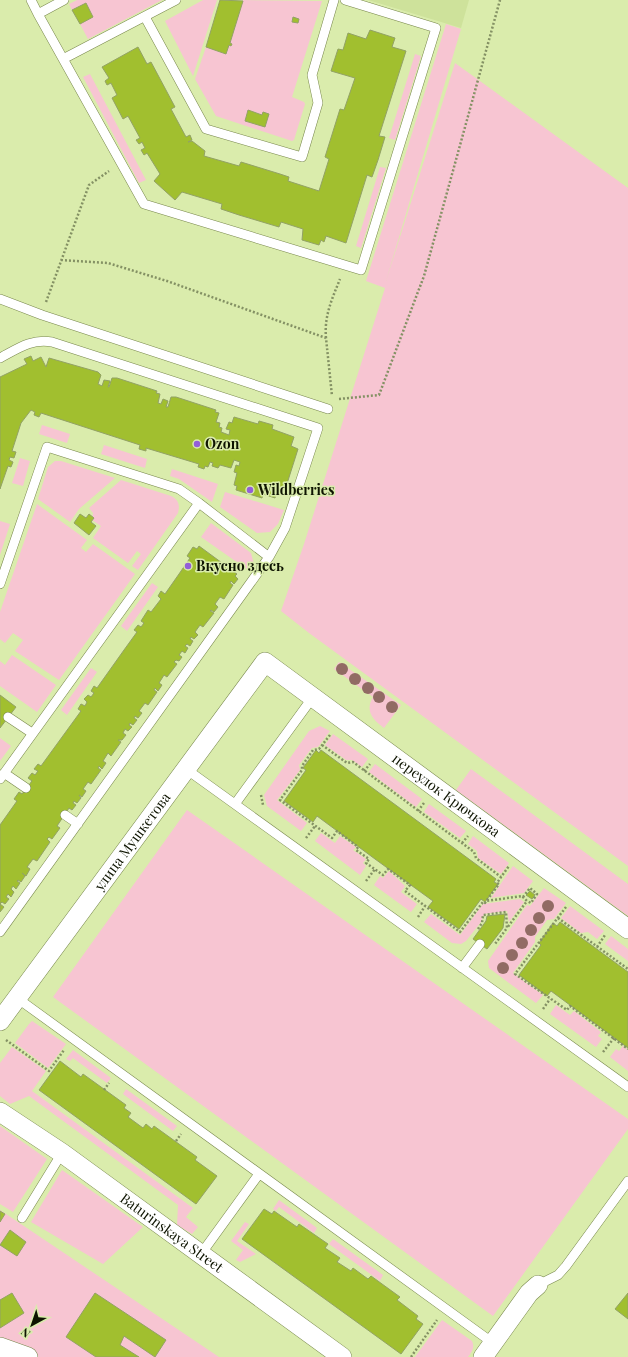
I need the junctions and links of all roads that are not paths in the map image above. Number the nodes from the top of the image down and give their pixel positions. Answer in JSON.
{"nodes":[{"id":1,"x":31,"y":0,"type":"edge"},
{"id":2,"x":64,"y":0,"type":"edge"},
{"id":3,"x":176,"y":0,"type":"edge"},
{"id":4,"x":334,"y":0,"type":"edge"},
{"id":5,"x":345,"y":0,"type":"edge"},
{"id":6,"x":38,"y":14,"type":"junction"},
{"id":7,"x":145,"y":16,"type":"junction"},
{"id":8,"x":63,"y":59,"type":"junction"},
{"id":9,"x":0,"y":299,"type":"edge"},
{"id":10,"x":0,"y":358,"type":"edge"},
{"id":11,"x":328,"y":409,"type":"dead end"},
{"id":12,"x":199,"y":503,"type":"junction"},
{"id":13,"x":268,"y":557,"type":"junction"},
{"id":14,"x":0,"y":584,"type":"edge"},
{"id":15,"x":265,"y":662,"type":"joint"},
{"id":16,"x":313,"y":697,"type":"junction"},
{"id":17,"x":8,"y":717,"type":"dead end"},
{"id":18,"x":32,"y":733,"type":"junction"},
{"id":19,"x":186,"y":769,"type":"junction"},
{"id":20,"x":2,"y":776,"type":"edge"},
{"id":21,"x":26,"y":788,"type":"dead end"},
{"id":22,"x":235,"y":804,"type":"junction"},
{"id":23,"x":65,"y":815,"type":"dead end"},
{"id":24,"x":78,"y":824,"type":"junction"},
{"id":25,"x":628,"y":930,"type":"edge"},
{"id":26,"x":0,"y":932,"type":"edge"},
{"id":27,"x":480,"y":944,"type":"dead end"},
{"id":28,"x":462,"y":968,"type":"junction"},
{"id":29,"x":17,"y":998,"type":"junction"},
{"id":30,"x":0,"y":1022,"type":"edge"},
{"id":31,"x":628,"y":1088,"type":"edge"},
{"id":32,"x":0,"y":1112,"type":"edge"},
{"id":33,"x":62,"y":1153,"type":"junction"},
{"id":34,"x":259,"y":1174,"type":"junction"},
{"id":35,"x":628,"y":1181,"type":"edge"},
{"id":36,"x":22,"y":1218,"type":"dead end"},
{"id":37,"x":201,"y":1254,"type":"junction"},
{"id":38,"x":538,"y":1285,"type":"joint"},
{"id":39,"x":0,"y":1347,"type":"edge"},
{"id":40,"x":488,"y":1350,"type":"edge"},
{"id":41,"x":322,"y":1351,"type":"edge"},
{"id":42,"x":28,"y":1357,"type":"edge"},
{"id":43,"x":342,"y":1357,"type":"edge"}],
"edges":[{"from":1,"to":6,"type":"lane"},
{"from":2,"to":6,"type":"lane"},
{"from":3,"to":7,"type":"lane"},
{"from":4,"to":7,"type":"lane"},
{"from":5,"to":8,"type":"lane"},
{"from":6,"to":8,"type":"lane"},
{"from":7,"to":8,"type":"lane"},
{"from":9,"to":11,"type":"lane"},
{"from":10,"to":13,"type":"lane"},
{"from":12,"to":13,"type":"lane"},
{"from":12,"to":14,"type":"lane"},
{"from":12,"to":18,"type":"lane"},
{"from":13,"to":24,"type":"lane"},
{"from":15,"to":16,"type":"street","name":"переулок Крючкова"},
{"from":15,"to":19,"type":"street","name":"улица Мушкетова"},
{"from":16,"to":22,"type":"lane"},
{"from":16,"to":25,"type":"street","name":"переулок Крючкова"},
{"from":17,"to":18,"type":"lane"},
{"from":18,"to":20,"type":"lane"},
{"from":19,"to":22,"type":"lane"},
{"from":19,"to":29,"type":"street","name":"улица Мушкетова"},
{"from":20,"to":21,"type":"lane"},
{"from":22,"to":28,"type":"lane"},
{"from":23,"to":24,"type":"lane"},
{"from":24,"to":26,"type":"lane"},
{"from":27,"to":28,"type":"lane"},
{"from":28,"to":31,"type":"lane"},
{"from":29,"to":30,"type":"street","name":"улица Мушкетова"},
{"from":29,"to":34,"type":"lane"},
{"from":32,"to":33,"type":"street","name":"Baturinskaya Street"},
{"from":33,"to":36,"type":"lane"},
{"from":33,"to":37,"type":"street","name":"Baturinskaya Street"},
{"from":34,"to":37,"type":"lane"},
{"from":34,"to":40,"type":"lane"},
{"from":35,"to":38,"type":"lane"},
{"from":37,"to":41,"type":"street","name":"Baturinskaya Street"},
{"from":38,"to":40,"type":"street"},
{"from":39,"to":42,"type":"street"},
{"from":41,"to":43,"type":"street","name":"Baturinskaya Street"}]}
